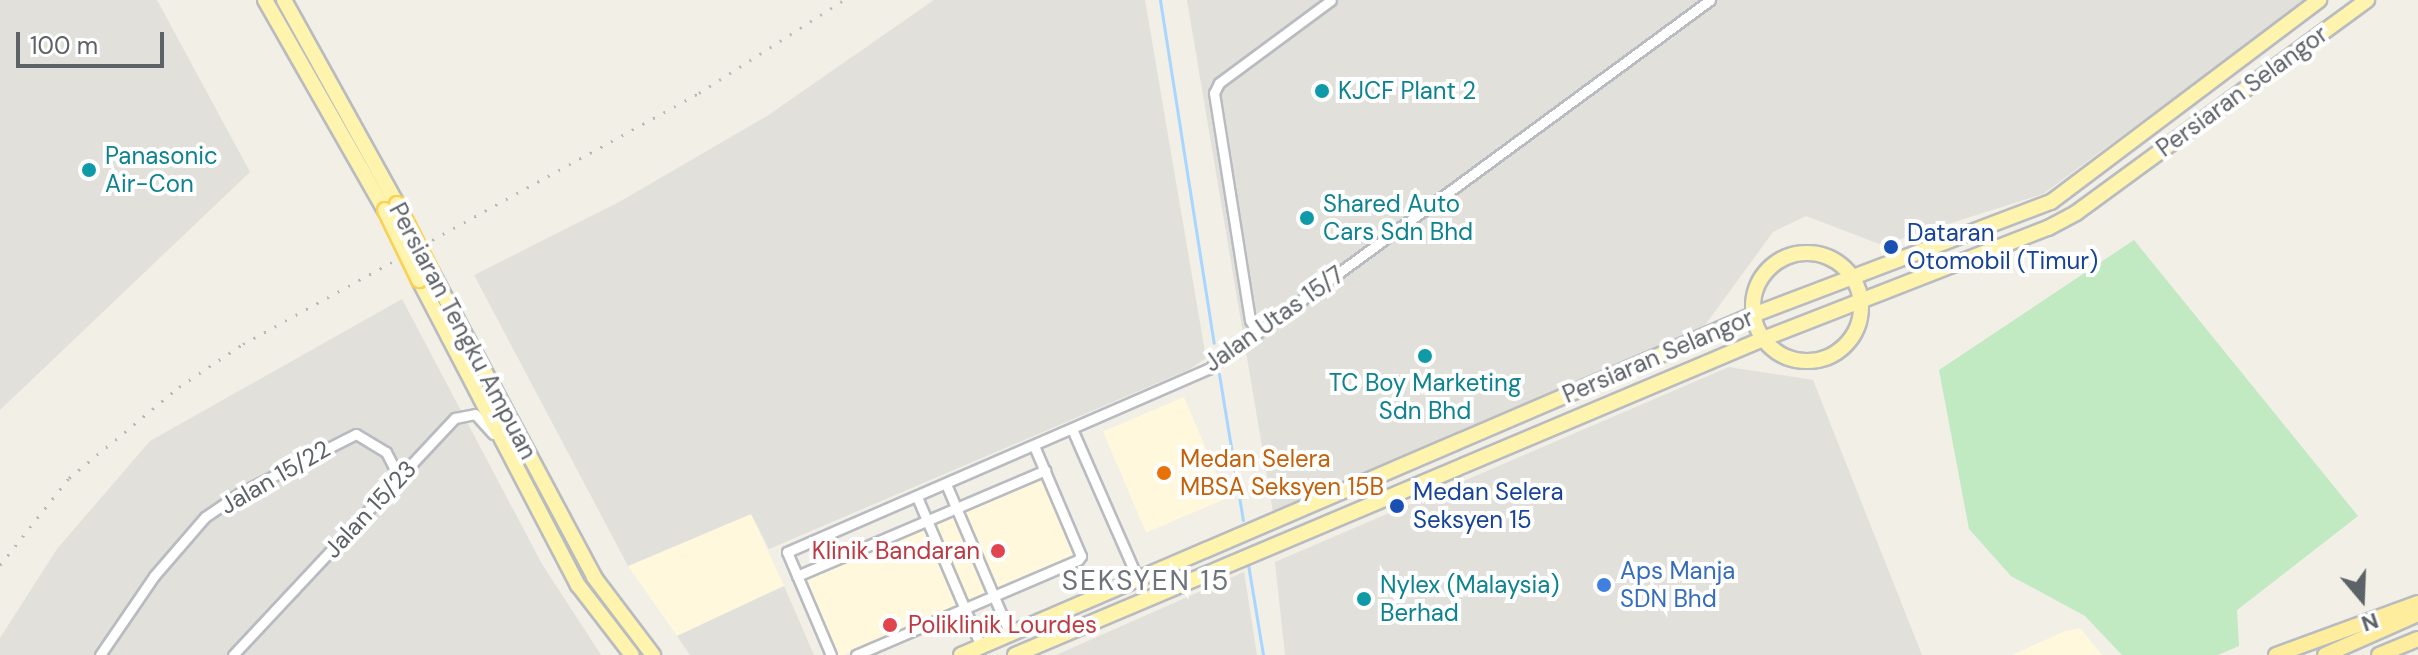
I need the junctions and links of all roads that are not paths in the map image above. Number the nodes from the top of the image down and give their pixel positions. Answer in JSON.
{"nodes":[{"id":1,"x":265,"y":0,"type":"edge"},
{"id":2,"x":284,"y":0,"type":"edge"},
{"id":3,"x":1331,"y":0,"type":"edge"},
{"id":4,"x":1710,"y":0,"type":"edge"},
{"id":5,"x":2319,"y":0,"type":"edge"},
{"id":6,"x":2367,"y":0,"type":"edge"},
{"id":7,"x":391,"y":207,"type":"junction"},
{"id":8,"x":1852,"y":276,"type":"junction"},
{"id":9,"x":426,"y":277,"type":"junction"},
{"id":10,"x":1861,"y":301,"type":"junction"},
{"id":11,"x":1753,"y":315,"type":"junction"},
{"id":12,"x":1258,"y":333,"type":"junction"},
{"id":13,"x":1763,"y":339,"type":"junction"},
{"id":14,"x":1072,"y":429,"type":"junction"},
{"id":15,"x":1034,"y":446,"type":"junction"},
{"id":16,"x":511,"y":455,"type":"junction"},
{"id":17,"x":1045,"y":470,"type":"junction"},
{"id":18,"x":400,"y":479,"type":"junction"},
{"id":19,"x":946,"y":484,"type":"junction"},
{"id":20,"x":917,"y":497,"type":"junction"},
{"id":21,"x":956,"y":508,"type":"junction"},
{"id":22,"x":927,"y":520,"type":"junction"},
{"id":23,"x":797,"y":576,"type":"junction"},
{"id":24,"x":1138,"y":579,"type":"junction"},
{"id":25,"x":994,"y":596,"type":"junction"},
{"id":26,"x":2418,"y":603,"type":"edge"},
{"id":27,"x":965,"y":608,"type":"junction"},
{"id":28,"x":2418,"y":614,"type":"edge"},
{"id":29,"x":1010,"y":634,"type":"junction"},
{"id":30,"x":2418,"y":639,"type":"edge"},
{"id":31,"x":981,"y":646,"type":"junction"},
{"id":32,"x":1032,"y":652,"type":"edge"},
{"id":33,"x":100,"y":655,"type":"edge"},
{"id":34,"x":233,"y":655,"type":"edge"},
{"id":35,"x":632,"y":655,"type":"edge"},
{"id":36,"x":653,"y":655,"type":"edge"},
{"id":37,"x":831,"y":655,"type":"edge"},
{"id":38,"x":856,"y":655,"type":"edge"},
{"id":39,"x":961,"y":655,"type":"edge"},
{"id":40,"x":1015,"y":655,"type":"edge"},
{"id":41,"x":2276,"y":655,"type":"edge"},
{"id":42,"x":2325,"y":655,"type":"edge"},
{"id":43,"x":2379,"y":655,"type":"edge"}],
"edges":[{"from":1,"to":7,"type":"main road","name":"Persiaran Tengku Ampuan"},
{"from":2,"to":7,"type":"main road","name":"Persiaran Tengku Ampuan"},
{"from":3,"to":12,"type":"street"},
{"from":4,"to":12,"type":"street","name":"Jalan Utas 15/7"},
{"from":5,"to":8,"type":"main road","name":"Persiaran Selangor"},
{"from":6,"to":10,"type":"main road","name":"Persiaran Selangor"},
{"from":7,"to":9,"type":"main road","name":"Persiaran Tengku Ampuan","bridge":true},
{"from":8,"to":10,"type":"main road"},
{"from":8,"to":11,"type":"main road","name":"Persiaran Selangor"},
{"from":8,"to":11,"type":"main road"},
{"from":9,"to":16,"type":"main road","name":"Persiaran Tengku Ampuan"},
{"from":9,"to":36,"type":"main road","name":"Persiaran Tengku Ampuan"},
{"from":10,"to":13,"type":"main road","name":"Persiaran Selangor"},
{"from":10,"to":13,"type":"main road"},
{"from":11,"to":13,"type":"main road"},
{"from":11,"to":24,"type":"main road","name":"Persiaran Selangor"},
{"from":12,"to":14,"type":"street","name":"Jalan Utas 15/7"},
{"from":13,"to":32,"type":"main road","name":"Persiaran Selangor"},
{"from":14,"to":15,"type":"street","name":"Jalan Utas 15/7"},
{"from":14,"to":24,"type":"street"},
{"from":15,"to":17,"type":"street"},
{"from":15,"to":19,"type":"street","name":"Jalan Utas 15/7"},
{"from":16,"to":18,"type":"street","name":"Jalan 15/23"},
{"from":16,"to":35,"type":"main road","name":"Persiaran Tengku Ampuan"},
{"from":17,"to":21,"type":"street"},
{"from":17,"to":25,"type":"street"},
{"from":18,"to":33,"type":"street","name":"Jalan 15/22"},
{"from":18,"to":34,"type":"street","name":"Jalan 15/23"},
{"from":19,"to":20,"type":"street","name":"Jalan Utas 15/7"},
{"from":19,"to":21,"type":"street"},
{"from":20,"to":22,"type":"street"},
{"from":20,"to":23,"type":"street","name":"Jalan Utas 15/7"},
{"from":21,"to":22,"type":"street"},
{"from":21,"to":25,"type":"street"},
{"from":22,"to":23,"type":"street"},
{"from":22,"to":27,"type":"street"},
{"from":23,"to":37,"type":"street"},
{"from":24,"to":29,"type":"main road","name":"Persiaran Selangor"},
{"from":25,"to":27,"type":"street"},
{"from":25,"to":29,"type":"street"},
{"from":26,"to":41,"type":"highway"},
{"from":27,"to":31,"type":"street"},
{"from":27,"to":38,"type":"street"},
{"from":28,"to":42,"type":"highway"},
{"from":29,"to":31,"type":"main road","name":"Persiaran Selangor"},
{"from":30,"to":43,"type":"highway"},
{"from":31,"to":39,"type":"main road","name":"Persiaran Selangor"},
{"from":32,"to":40,"type":"main road","name":"Persiaran Selangor"}]}
